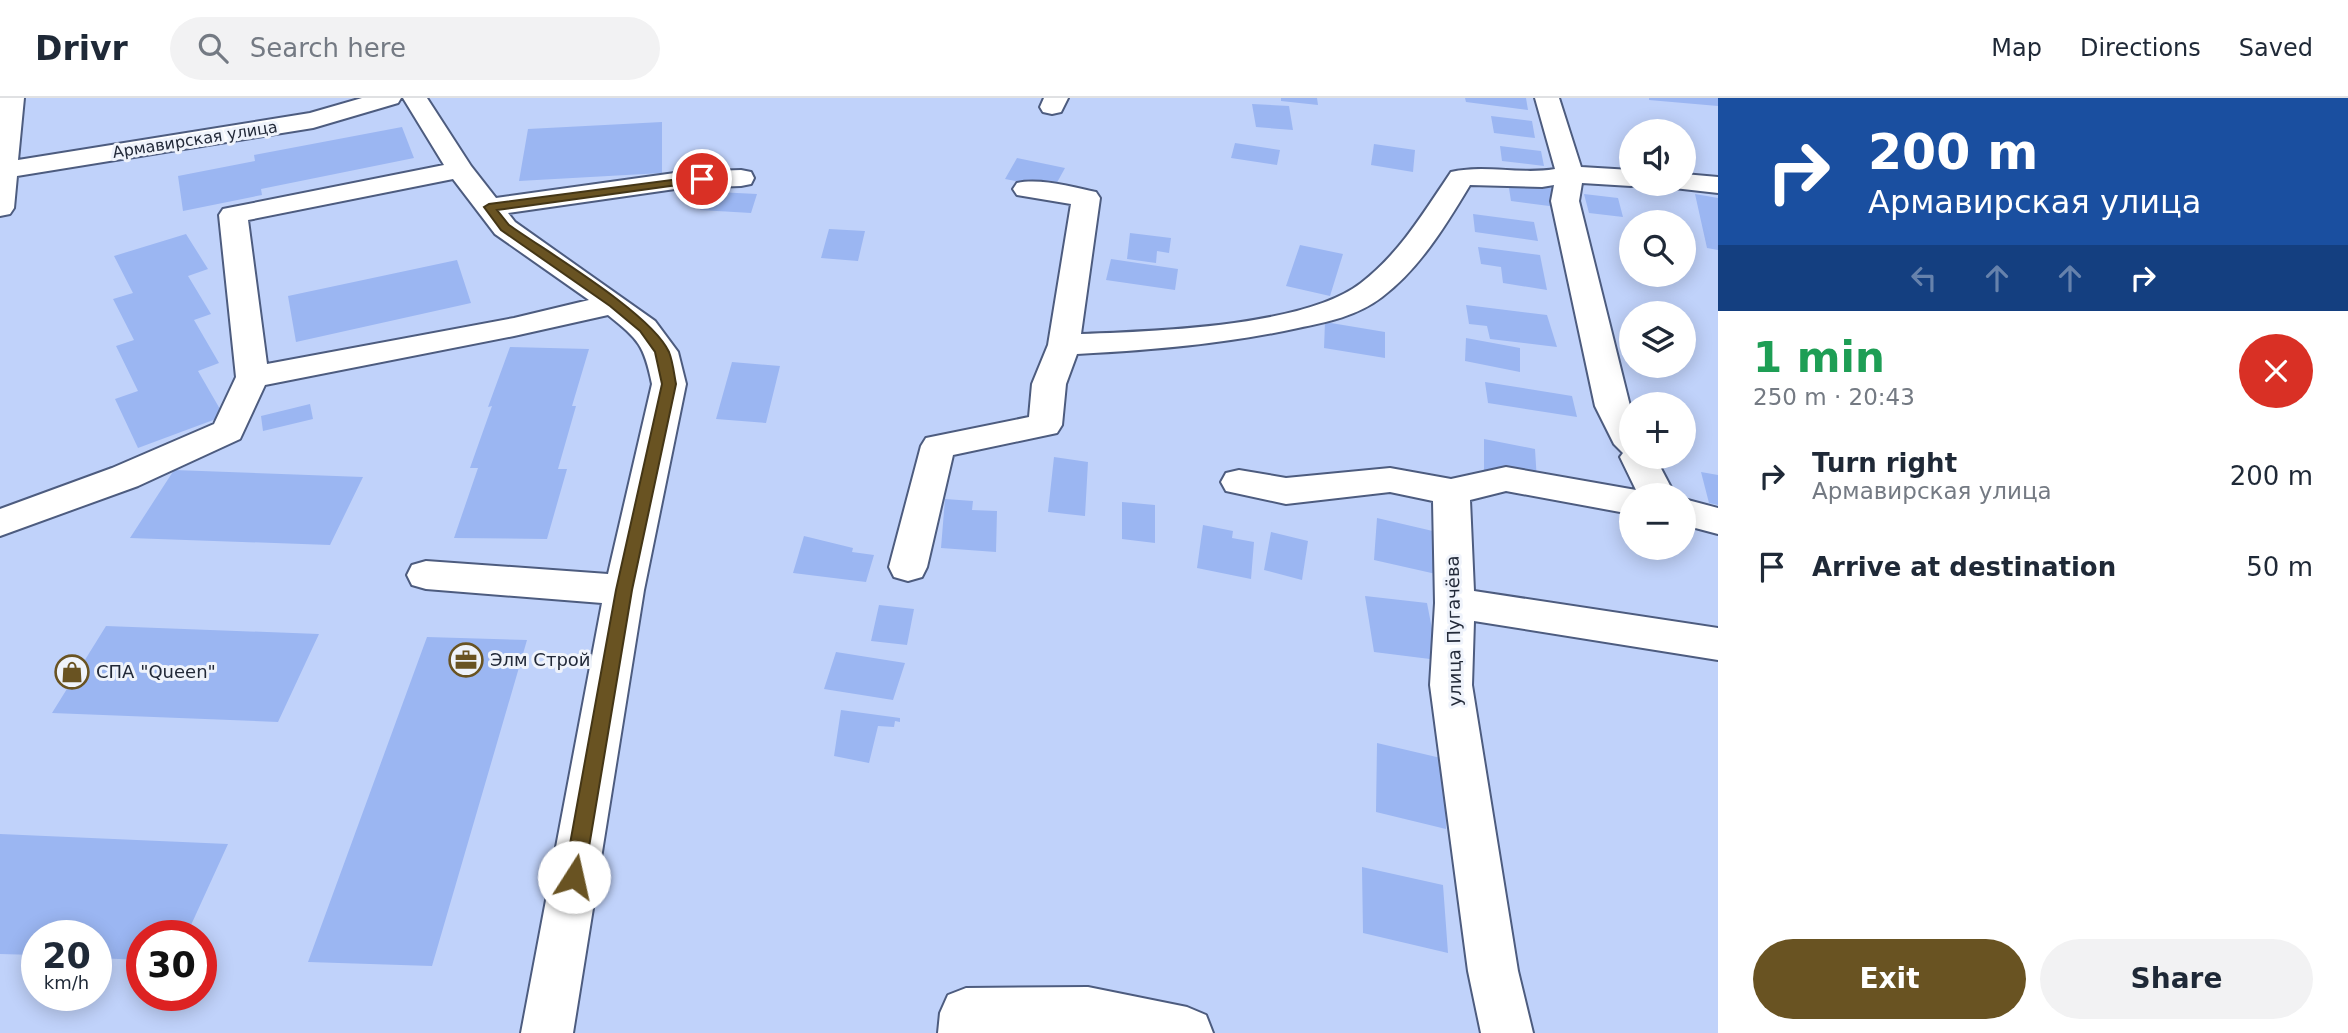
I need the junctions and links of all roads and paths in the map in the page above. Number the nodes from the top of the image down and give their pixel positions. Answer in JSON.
{"nodes":[{"id":1,"x":12,"y":98,"type":"edge"},
{"id":2,"x":388,"y":98,"type":"edge"},
{"id":3,"x":415,"y":98,"type":"edge"},
{"id":4,"x":1547,"y":98,"type":"edge"},
{"id":5,"x":460,"y":170,"type":"junction"},
{"id":6,"x":2,"y":171,"type":"edge"},
{"id":7,"x":1570,"y":174,"type":"junction"},
{"id":8,"x":1619,"y":177,"type":"edge"},
{"id":9,"x":741,"y":178,"type":"dead end"},
{"id":10,"x":1696,"y":183,"type":"edge"},
{"id":11,"x":1718,"y":185,"type":"edge"},
{"id":12,"x":1027,"y":189,"type":"dead end"},
{"id":13,"x":489,"y":207,"type":"junction"},
{"id":14,"x":0,"y":208,"type":"edge"},
{"id":15,"x":614,"y":304,"type":"junction"},
{"id":16,"x":1064,"y":345,"type":"junction"},
{"id":17,"x":252,"y":377,"type":"junction"},
{"id":18,"x":1619,"y":420,"type":"edge"},
{"id":19,"x":1239,"y":482,"type":"dead end"},
{"id":20,"x":1451,"y":492,"type":"junction"},
{"id":21,"x":1619,"y":499,"type":"edge"},
{"id":22,"x":1696,"y":515,"type":"edge"},
{"id":23,"x":1718,"y":521,"type":"edge"},
{"id":24,"x":0,"y":523,"type":"edge"},
{"id":25,"x":908,"y":567,"type":"dead end"},
{"id":26,"x":426,"y":575,"type":"dead end"},
{"id":27,"x":624,"y":590,"type":"junction"},
{"id":28,"x":1455,"y":603,"type":"junction"},
{"id":29,"x":1718,"y":644,"type":"edge"},
{"id":30,"x":547,"y":1033,"type":"edge"},
{"id":31,"x":964,"y":1033,"type":"edge"},
{"id":32,"x":1188,"y":1033,"type":"edge"},
{"id":33,"x":1507,"y":1033,"type":"edge"}],
"edges":[{"from":1,"to":6,"type":"street"},
{"from":2,"to":6,"type":"street","name":"Армавирская улица"},
{"from":3,"to":5,"type":"street"},
{"from":4,"to":7,"type":"street"},
{"from":5,"to":13,"type":"street"},
{"from":5,"to":17,"type":"street"},
{"from":6,"to":14,"type":"street"},
{"from":7,"to":8,"type":"street"},
{"from":7,"to":16,"type":"street"},
{"from":7,"to":18,"type":"street"},
{"from":9,"to":13,"type":"street"},
{"from":10,"to":11,"type":"street"},
{"from":12,"to":16,"type":"street"},
{"from":13,"to":15,"type":"street"},
{"from":15,"to":17,"type":"street"},
{"from":15,"to":27,"type":"street"},
{"from":16,"to":25,"type":"street"},
{"from":17,"to":24,"type":"street"},
{"from":19,"to":20,"type":"street"},
{"from":20,"to":21,"type":"street"},
{"from":20,"to":28,"type":"street","name":"улица Пугачёва"},
{"from":22,"to":23,"type":"street"},
{"from":26,"to":27,"type":"street"},
{"from":27,"to":30,"type":"street"},
{"from":28,"to":29,"type":"street"},
{"from":28,"to":33,"type":"street","name":"улица Пугачёва"},
{"from":31,"to":32,"type":"street"}]}
